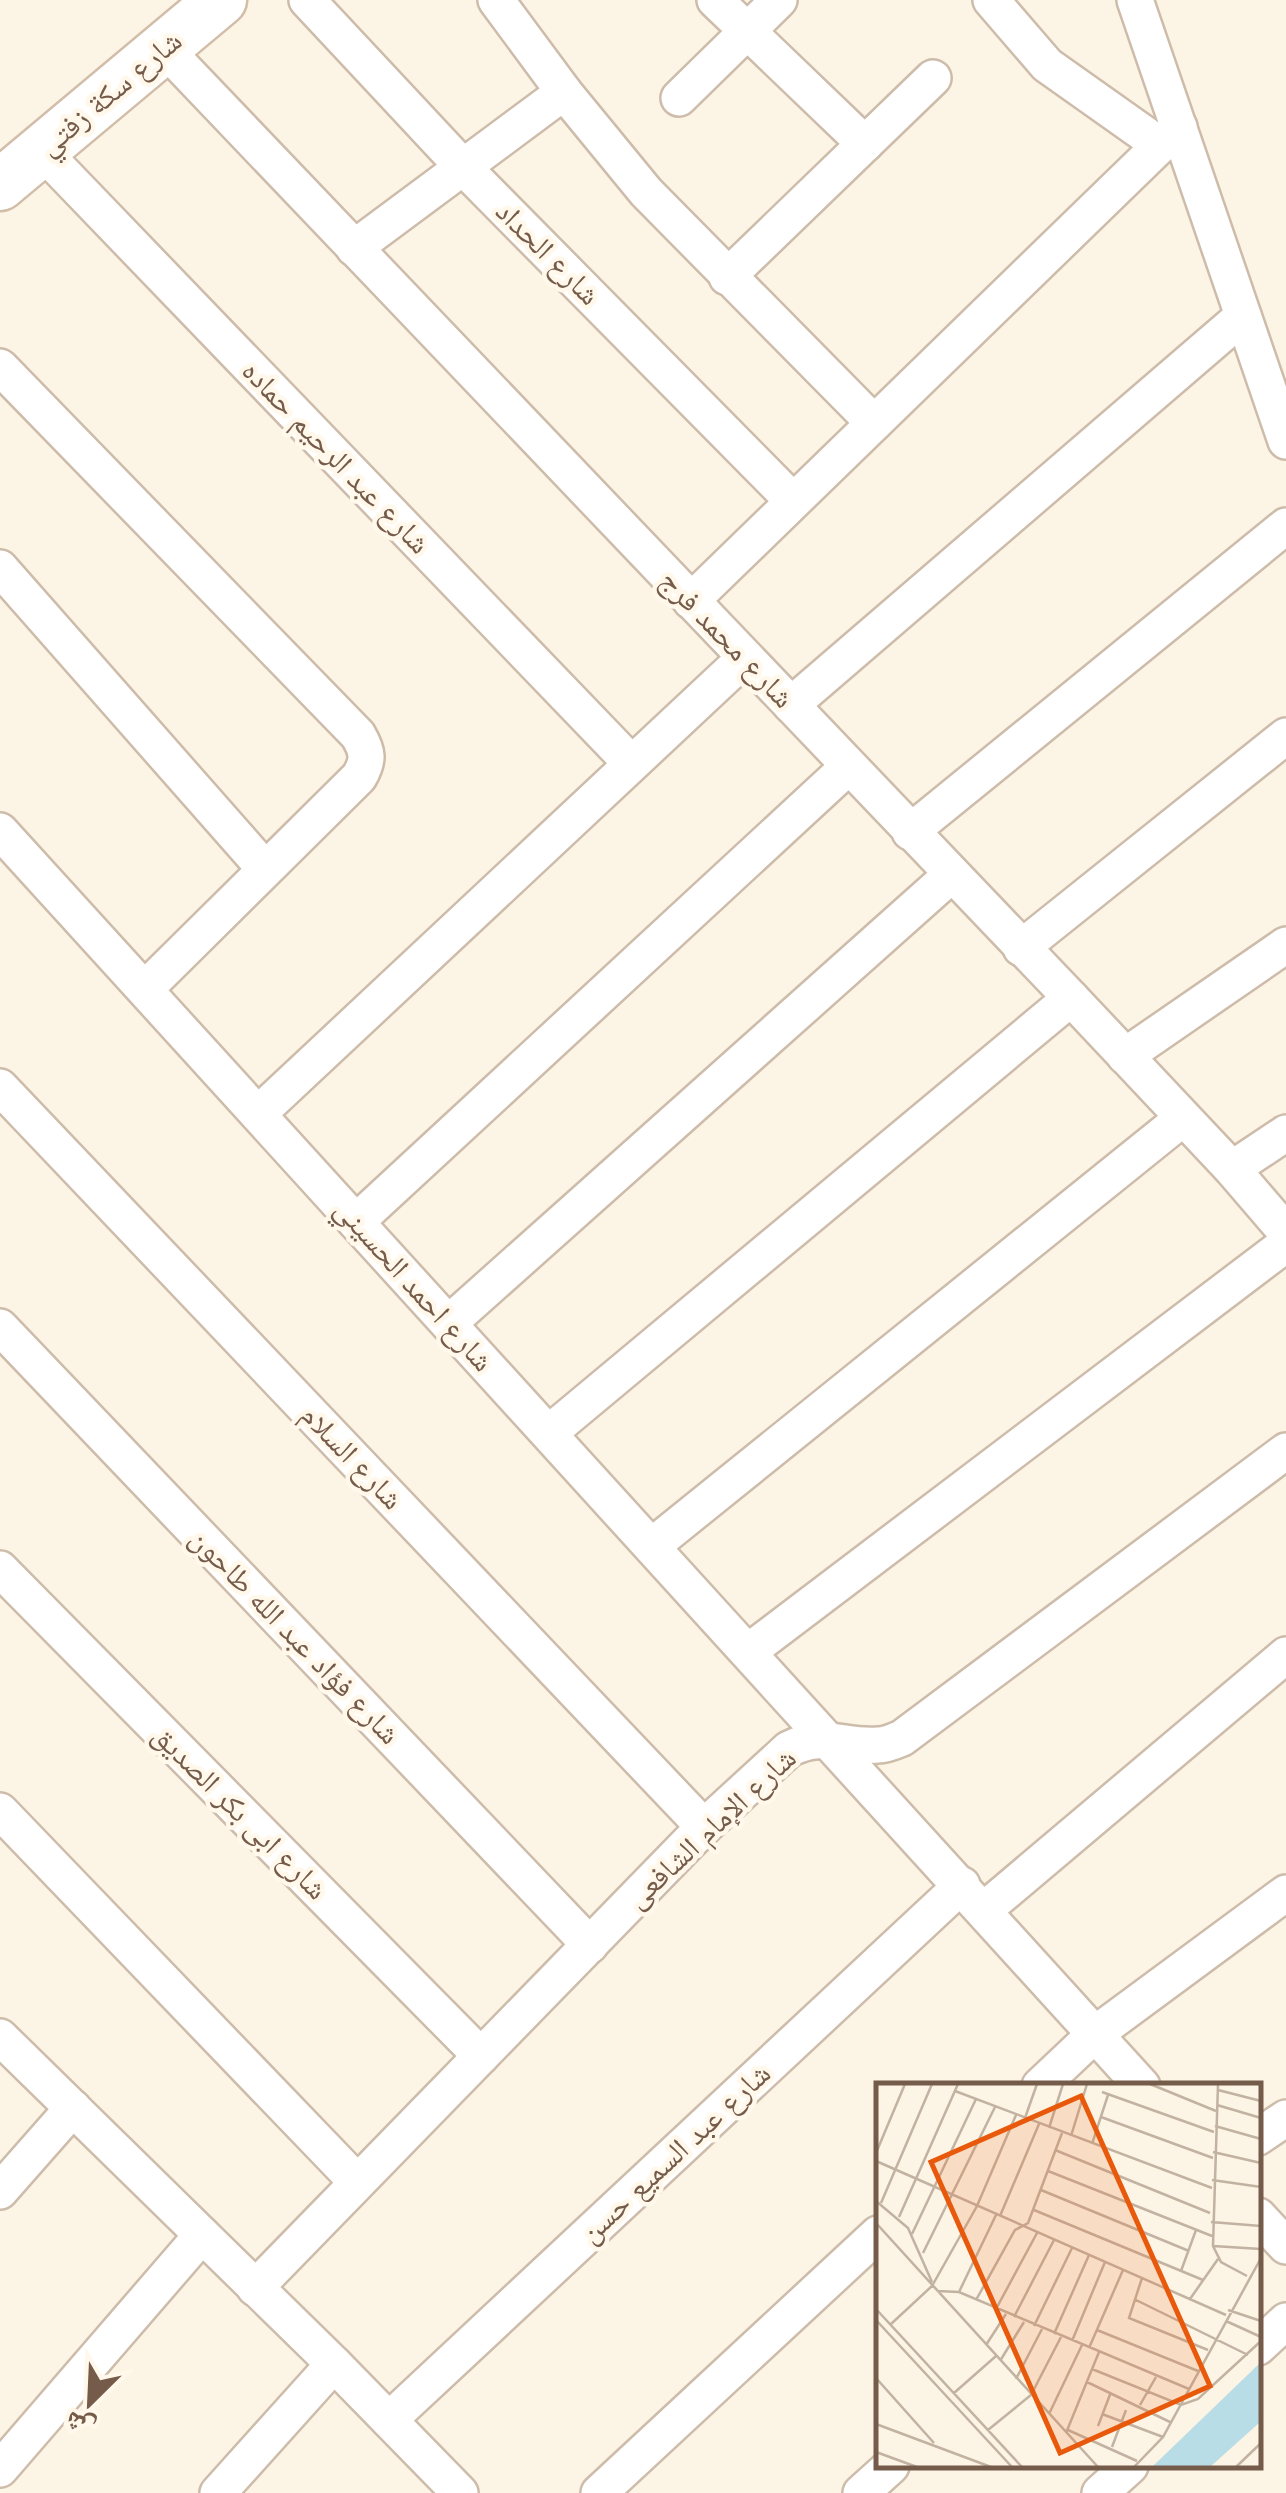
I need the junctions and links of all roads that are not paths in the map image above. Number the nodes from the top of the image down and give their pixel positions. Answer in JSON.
{"nodes":[{"id":1,"x":221,"y":0,"type":"edge"},
{"id":2,"x":307,"y":0,"type":"edge"},
{"id":3,"x":496,"y":0,"type":"edge"},
{"id":4,"x":715,"y":0,"type":"edge"},
{"id":5,"x":779,"y":0,"type":"edge"},
{"id":6,"x":991,"y":0,"type":"edge"},
{"id":7,"x":1135,"y":0,"type":"edge"},
{"id":8,"x":747,"y":32,"type":"junction"},
{"id":9,"x":164,"y":49,"type":"junction"},
{"id":10,"x":932,"y":78,"type":"dead end"},
{"id":11,"x":564,"y":92,"type":"junction"},
{"id":12,"x":678,"y":98,"type":"dead end"},
{"id":13,"x":1169,"y":136,"type":"junction"},
{"id":14,"x":864,"y":144,"type":"junction"},
{"id":15,"x":40,"y":150,"type":"junction"},
{"id":16,"x":463,"y":167,"type":"junction"},
{"id":17,"x":0,"y":185,"type":"edge"},
{"id":18,"x":354,"y":248,"type":"junction"},
{"id":19,"x":727,"y":277,"type":"junction"},
{"id":20,"x":1243,"y":316,"type":"junction"},
{"id":21,"x":0,"y":367,"type":"edge"},
{"id":22,"x":874,"y":422,"type":"junction"},
{"id":23,"x":1286,"y":441,"type":"edge"},
{"id":24,"x":793,"y":501,"type":"junction"},
{"id":25,"x":1286,"y":526,"type":"edge"},
{"id":26,"x":0,"y":568,"type":"edge"},
{"id":27,"x":691,"y":601,"type":"junction"},
{"id":28,"x":745,"y":658,"type":"junction"},
{"id":29,"x":791,"y":706,"type":"junction"},
{"id":30,"x":1286,"y":736,"type":"edge"},
{"id":31,"x":631,"y":763,"type":"junction"},
{"id":32,"x":849,"y":766,"type":"junction"},
{"id":33,"x":0,"y":831,"type":"edge"},
{"id":34,"x":910,"y":832,"type":"junction"},
{"id":35,"x":265,"y":870,"type":"junction"},
{"id":36,"x":951,"y":875,"type":"junction"},
{"id":37,"x":1286,"y":946,"type":"edge"},
{"id":38,"x":1021,"y":948,"type":"junction"},
{"id":39,"x":144,"y":989,"type":"junction"},
{"id":40,"x":1071,"y":998,"type":"junction"},
{"id":41,"x":1125,"y":1056,"type":"junction"},
{"id":42,"x":0,"y":1087,"type":"edge"},
{"id":43,"x":258,"y":1114,"type":"junction"},
{"id":44,"x":1184,"y":1118,"type":"junction"},
{"id":45,"x":1286,"y":1133,"type":"edge"},
{"id":46,"x":1232,"y":1169,"type":"junction"},
{"id":47,"x":356,"y":1222,"type":"junction"},
{"id":48,"x":1286,"y":1232,"type":"edge"},
{"id":49,"x":1286,"y":1244,"type":"edge"},
{"id":50,"x":449,"y":1323,"type":"junction"},
{"id":51,"x":0,"y":1327,"type":"edge"},
{"id":52,"x":549,"y":1432,"type":"junction"},
{"id":53,"x":1286,"y":1450,"type":"edge"},
{"id":54,"x":652,"y":1546,"type":"junction"},
{"id":55,"x":0,"y":1569,"type":"edge"},
{"id":56,"x":748,"y":1652,"type":"junction"},
{"id":57,"x":1286,"y":1655,"type":"edge"},
{"id":58,"x":828,"y":1739,"type":"junction"},
{"id":59,"x":0,"y":1811,"type":"edge"},
{"id":60,"x":704,"y":1827,"type":"junction"},
{"id":61,"x":1286,"y":1892,"type":"edge"},
{"id":62,"x":973,"y":1898,"type":"junction"},
{"id":63,"x":590,"y":1945,"type":"junction"},
{"id":64,"x":1096,"y":2034,"type":"junction"},
{"id":65,"x":0,"y":2038,"type":"edge"},
{"id":66,"x":481,"y":2056,"type":"junction"},
{"id":67,"x":1043,"y":2083,"type":"edge"},
{"id":68,"x":1139,"y":2083,"type":"edge"},
{"id":69,"x":73,"y":2108,"type":"junction"},
{"id":70,"x":1286,"y":2118,"type":"edge"},
{"id":71,"x":1261,"y":2136,"type":"edge"},
{"id":72,"x":358,"y":2182,"type":"junction"},
{"id":73,"x":0,"y":2191,"type":"edge"},
{"id":74,"x":1261,"y":2219,"type":"edge"},
{"id":75,"x":202,"y":2236,"type":"junction"},
{"id":76,"x":876,"y":2236,"type":"edge"},
{"id":77,"x":1286,"y":2246,"type":"edge"},
{"id":78,"x":255,"y":2288,"type":"junction"},
{"id":79,"x":1286,"y":2321,"type":"edge"},
{"id":80,"x":1261,"y":2343,"type":"edge"},
{"id":81,"x":334,"y":2364,"type":"junction"},
{"id":82,"x":388,"y":2420,"type":"junction"},
{"id":83,"x":889,"y":2468,"type":"edge"},
{"id":84,"x":1128,"y":2468,"type":"edge"},
{"id":85,"x":0,"y":2469,"type":"edge"},
{"id":86,"x":218,"y":2493,"type":"edge"},
{"id":87,"x":460,"y":2493,"type":"edge"},
{"id":88,"x":599,"y":2493,"type":"edge"},
{"id":89,"x":861,"y":2493,"type":"edge"},
{"id":90,"x":1100,"y":2493,"type":"edge"}],
"edges":[{"from":1,"to":9,"type":"main road","name":"شارع سكة زفتي"},
{"from":2,"to":16,"type":"street","name":"شارع الحداد"},
{"from":3,"to":11,"type":"street"},
{"from":4,"to":8,"type":"street"},
{"from":5,"to":8,"type":"street"},
{"from":6,"to":13,"type":"street"},
{"from":7,"to":13,"type":"street"},
{"from":8,"to":12,"type":"street"},
{"from":8,"to":14,"type":"street"},
{"from":9,"to":15,"type":"main road","name":"شارع سكة زفتي"},
{"from":9,"to":18,"type":"street","name":"شارع محمد فرج"},
{"from":10,"to":14,"type":"street"},
{"from":11,"to":16,"type":"street"},
{"from":11,"to":19,"type":"street"},
{"from":13,"to":20,"type":"street"},
{"from":13,"to":22,"type":"street"},
{"from":14,"to":19,"type":"street"},
{"from":15,"to":17,"type":"main road","name":"شارع سكة زفتي"},
{"from":15,"to":31,"type":"street","name":"شارع عبد الرحيم حماده"},
{"from":16,"to":18,"type":"street"},
{"from":16,"to":24,"type":"street","name":"شارع الحداد"},
{"from":18,"to":27,"type":"street","name":"شارع محمد فرج"},
{"from":19,"to":22,"type":"street"},
{"from":20,"to":23,"type":"street"},
{"from":20,"to":29,"type":"street"},
{"from":21,"to":35,"type":"street"},
{"from":22,"to":24,"type":"street"},
{"from":24,"to":27,"type":"street"},
{"from":25,"to":34,"type":"street"},
{"from":26,"to":35,"type":"street"},
{"from":27,"to":28,"type":"street","name":"شارع محمد فرج"},
{"from":28,"to":29,"type":"street","name":"شارع محمد فرج"},
{"from":28,"to":31,"type":"street"},
{"from":29,"to":32,"type":"street","name":"شارع محمد فرج"},
{"from":30,"to":38,"type":"street"},
{"from":31,"to":43,"type":"street"},
{"from":32,"to":34,"type":"street","name":"شارع محمد فرج"},
{"from":32,"to":47,"type":"street"},
{"from":33,"to":39,"type":"street","name":"شارع احمد الحسيني"},
{"from":34,"to":36,"type":"street","name":"شارع محمد فرج"},
{"from":35,"to":39,"type":"street"},
{"from":36,"to":38,"type":"street","name":"شارع محمد فرج"},
{"from":36,"to":50,"type":"street"},
{"from":37,"to":41,"type":"street"},
{"from":38,"to":40,"type":"street","name":"شارع محمد فرج"},
{"from":39,"to":43,"type":"street","name":"شارع احمد الحسيني"},
{"from":40,"to":41,"type":"street","name":"شارع محمد فرج"},
{"from":40,"to":52,"type":"street"},
{"from":41,"to":44,"type":"street","name":"شارع محمد فرج"},
{"from":42,"to":60,"type":"street","name":"شارع السلام"},
{"from":43,"to":47,"type":"street","name":"شارع احمد الحسيني"},
{"from":44,"to":46,"type":"street","name":"شارع محمد فرج"},
{"from":44,"to":54,"type":"street"},
{"from":45,"to":46,"type":"street"},
{"from":46,"to":48,"type":"street","name":"شارع محمد فرج"},
{"from":47,"to":50,"type":"street","name":"شارع احمد الحسيني"},
{"from":49,"to":56,"type":"street"},
{"from":50,"to":52,"type":"street","name":"شارع احمد الحسيني"},
{"from":51,"to":63,"type":"street","name":"شارع فؤاد عبد الله طاحون"},
{"from":52,"to":54,"type":"street","name":"شارع احمد الحسيني"},
{"from":53,"to":58,"type":"street","name":"شارع الإمام الشافعى"},
{"from":54,"to":56,"type":"street","name":"شارع احمد الحسيني"},
{"from":55,"to":66,"type":"street","name":"شارع ابى بكر الصديق"},
{"from":56,"to":58,"type":"street","name":"شارع احمد الحسيني"},
{"from":57,"to":62,"type":"street","name":"شارع عبد السميع حسن"},
{"from":58,"to":60,"type":"street","name":"شارع الإمام الشافعى"},
{"from":58,"to":62,"type":"street","name":"شارع احمد الحسيني"},
{"from":59,"to":72,"type":"street"},
{"from":60,"to":63,"type":"street","name":"شارع الإمام الشافعى"},
{"from":61,"to":64,"type":"street"},
{"from":62,"to":64,"type":"street","name":"شارع احمد الحسيني"},
{"from":62,"to":82,"type":"street","name":"شارع عبد السميع حسن"},
{"from":63,"to":66,"type":"street","name":"شارع الإمام الشافعى"},
{"from":64,"to":67,"type":"street"},
{"from":64,"to":68,"type":"street","name":"شارع احمد الحسيني"},
{"from":65,"to":69,"type":"street"},
{"from":66,"to":72,"type":"street","name":"شارع الإمام الشافعى"},
{"from":69,"to":73,"type":"street"},
{"from":69,"to":75,"type":"street"},
{"from":70,"to":71,"type":"street"},
{"from":72,"to":78,"type":"street","name":"شارع الإمام الشافعى"},
{"from":74,"to":77,"type":"street"},
{"from":75,"to":78,"type":"street"},
{"from":75,"to":85,"type":"street"},
{"from":76,"to":88,"type":"street"},
{"from":78,"to":81,"type":"street"},
{"from":79,"to":80,"type":"street"},
{"from":81,"to":82,"type":"street"},
{"from":81,"to":86,"type":"street"},
{"from":82,"to":87,"type":"street"},
{"from":83,"to":89,"type":"street"},
{"from":84,"to":90,"type":"street"}]}
